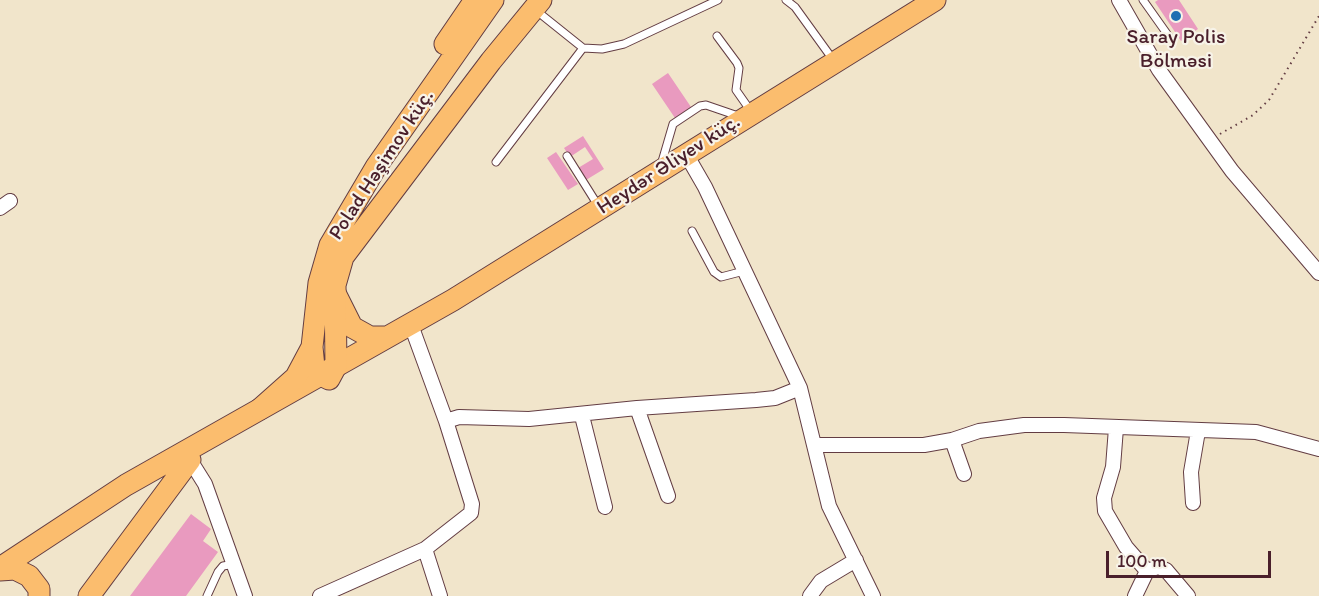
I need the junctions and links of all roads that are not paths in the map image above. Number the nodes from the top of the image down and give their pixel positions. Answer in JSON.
{"nodes":[{"id":1,"x":475,"y":0,"type":"edge"},
{"id":2,"x":493,"y":0,"type":"edge"},
{"id":3,"x":557,"y":0,"type":"edge"},
{"id":4,"x":718,"y":0,"type":"edge"},
{"id":5,"x":786,"y":0,"type":"edge"},
{"id":6,"x":935,"y":0,"type":"edge"},
{"id":7,"x":1119,"y":0,"type":"edge"},
{"id":8,"x":1143,"y":0,"type":"edge"},
{"id":9,"x":542,"y":8,"type":"edge"},
{"id":10,"x":717,"y":36,"type":"dead end"},
{"id":11,"x":1170,"y":38,"type":"dead end"},
{"id":12,"x":583,"y":48,"type":"junction"},
{"id":13,"x":835,"y":62,"type":"junction"},
{"id":14,"x":748,"y":115,"type":"junction"},
{"id":15,"x":686,"y":154,"type":"junction"},
{"id":16,"x":567,"y":156,"type":"dead end"},
{"id":17,"x":496,"y":162,"type":"dead end"},
{"id":18,"x":659,"y":171,"type":"junction"},
{"id":19,"x":601,"y":209,"type":"junction"},
{"id":20,"x":339,"y":225,"type":"junction"},
{"id":21,"x":692,"y":231,"type":"dead end"},
{"id":22,"x":744,"y":271,"type":"junction"},
{"id":23,"x":1319,"y":273,"type":"edge"},
{"id":24,"x":334,"y":292,"type":"junction"},
{"id":25,"x":400,"y":330,"type":"junction"},
{"id":26,"x":312,"y":347,"type":"junction"},
{"id":27,"x":330,"y":379,"type":"junction"},
{"id":28,"x":800,"y":388,"type":"junction"},
{"id":29,"x":637,"y":408,"type":"junction"},
{"id":30,"x":260,"y":409,"type":"junction"},
{"id":31,"x":582,"y":416,"type":"junction"},
{"id":32,"x":446,"y":421,"type":"junction"},
{"id":33,"x":1116,"y":428,"type":"junction"},
{"id":34,"x":1198,"y":431,"type":"junction"},
{"id":35,"x":952,"y":440,"type":"junction"},
{"id":36,"x":814,"y":445,"type":"junction"},
{"id":37,"x":1319,"y":449,"type":"edge"},
{"id":38,"x":190,"y":460,"type":"junction"},
{"id":39,"x":964,"y":474,"type":"dead end"},
{"id":40,"x":668,"y":496,"type":"dead end"},
{"id":41,"x":1193,"y":503,"type":"dead end"},
{"id":42,"x":605,"y":507,"type":"dead end"},
{"id":43,"x":425,"y":549,"type":"junction"},
{"id":44,"x":856,"y":560,"type":"junction"},
{"id":45,"x":234,"y":564,"type":"junction"},
{"id":46,"x":0,"y":569,"type":"edge"},
{"id":47,"x":1147,"y":572,"type":"junction"},
{"id":48,"x":39,"y":596,"type":"edge"},
{"id":49,"x":89,"y":596,"type":"edge"},
{"id":50,"x":207,"y":596,"type":"edge"},
{"id":51,"x":245,"y":596,"type":"edge"},
{"id":52,"x":320,"y":596,"type":"edge"},
{"id":53,"x":440,"y":596,"type":"edge"},
{"id":54,"x":810,"y":596,"type":"edge"},
{"id":55,"x":873,"y":596,"type":"edge"},
{"id":56,"x":1136,"y":596,"type":"edge"},
{"id":57,"x":1188,"y":596,"type":"edge"}],
"edges":[{"from":1,"to":20,"type":"main road"},
{"from":2,"to":20,"type":"main road","name":"Polad Həşimov küç."},
{"from":3,"to":9,"type":"main road","name":"Polad Həşimov küç."},
{"from":4,"to":12,"type":"lane"},
{"from":5,"to":13,"type":"lane"},
{"from":6,"to":13,"type":"main road","name":"Heydər Əliyev küç."},
{"from":7,"to":23,"type":"street"},
{"from":8,"to":11,"type":"lane"},
{"from":9,"to":12,"type":"lane"},
{"from":9,"to":24,"type":"main road","name":"Polad Həşimov küç."},
{"from":10,"to":14,"type":"lane"},
{"from":12,"to":17,"type":"lane"},
{"from":13,"to":14,"type":"main road","name":"Heydər Əliyev küç."},
{"from":14,"to":15,"type":"main road","name":"Heydər Əliyev küç."},
{"from":14,"to":18,"type":"lane"},
{"from":15,"to":18,"type":"main road","name":"Heydər Əliyev küç."},
{"from":15,"to":22,"type":"street"},
{"from":16,"to":19,"type":"lane"},
{"from":18,"to":19,"type":"main road","name":"Heydər Əliyev küç."},
{"from":19,"to":25,"type":"main road","name":"Heydər Əliyev küç."},
{"from":20,"to":26,"type":"main road","name":"Polad Həşimov küç."},
{"from":21,"to":22,"type":"lane"},
{"from":22,"to":28,"type":"street"},
{"from":24,"to":25,"type":"main road"},
{"from":24,"to":27,"type":"main road","name":"Polad Həşimov küç."},
{"from":25,"to":27,"type":"main road"},
{"from":25,"to":30,"type":"main road"},
{"from":25,"to":32,"type":"street"},
{"from":26,"to":27,"type":"main road"},
{"from":26,"to":30,"type":"main road"},
{"from":27,"to":38,"type":"main road"},
{"from":28,"to":29,"type":"street"},
{"from":28,"to":36,"type":"street"},
{"from":29,"to":31,"type":"street"},
{"from":29,"to":40,"type":"street"},
{"from":30,"to":46,"type":"main road"},
{"from":31,"to":32,"type":"street"},
{"from":31,"to":42,"type":"street"},
{"from":32,"to":43,"type":"street"},
{"from":33,"to":34,"type":"street"},
{"from":33,"to":35,"type":"street"},
{"from":33,"to":47,"type":"street"},
{"from":34,"to":37,"type":"street"},
{"from":34,"to":41,"type":"street"},
{"from":35,"to":36,"type":"street"},
{"from":35,"to":39,"type":"street"},
{"from":36,"to":44,"type":"street"},
{"from":38,"to":45,"type":"street"},
{"from":38,"to":46,"type":"main road"},
{"from":38,"to":49,"type":"main road"},
{"from":43,"to":52,"type":"street"},
{"from":43,"to":53,"type":"street"},
{"from":44,"to":54,"type":"street"},
{"from":44,"to":55,"type":"street"},
{"from":45,"to":50,"type":"lane"},
{"from":45,"to":51,"type":"street"},
{"from":46,"to":48,"type":"main road"},
{"from":47,"to":56,"type":"street"},
{"from":47,"to":57,"type":"street"}]}
